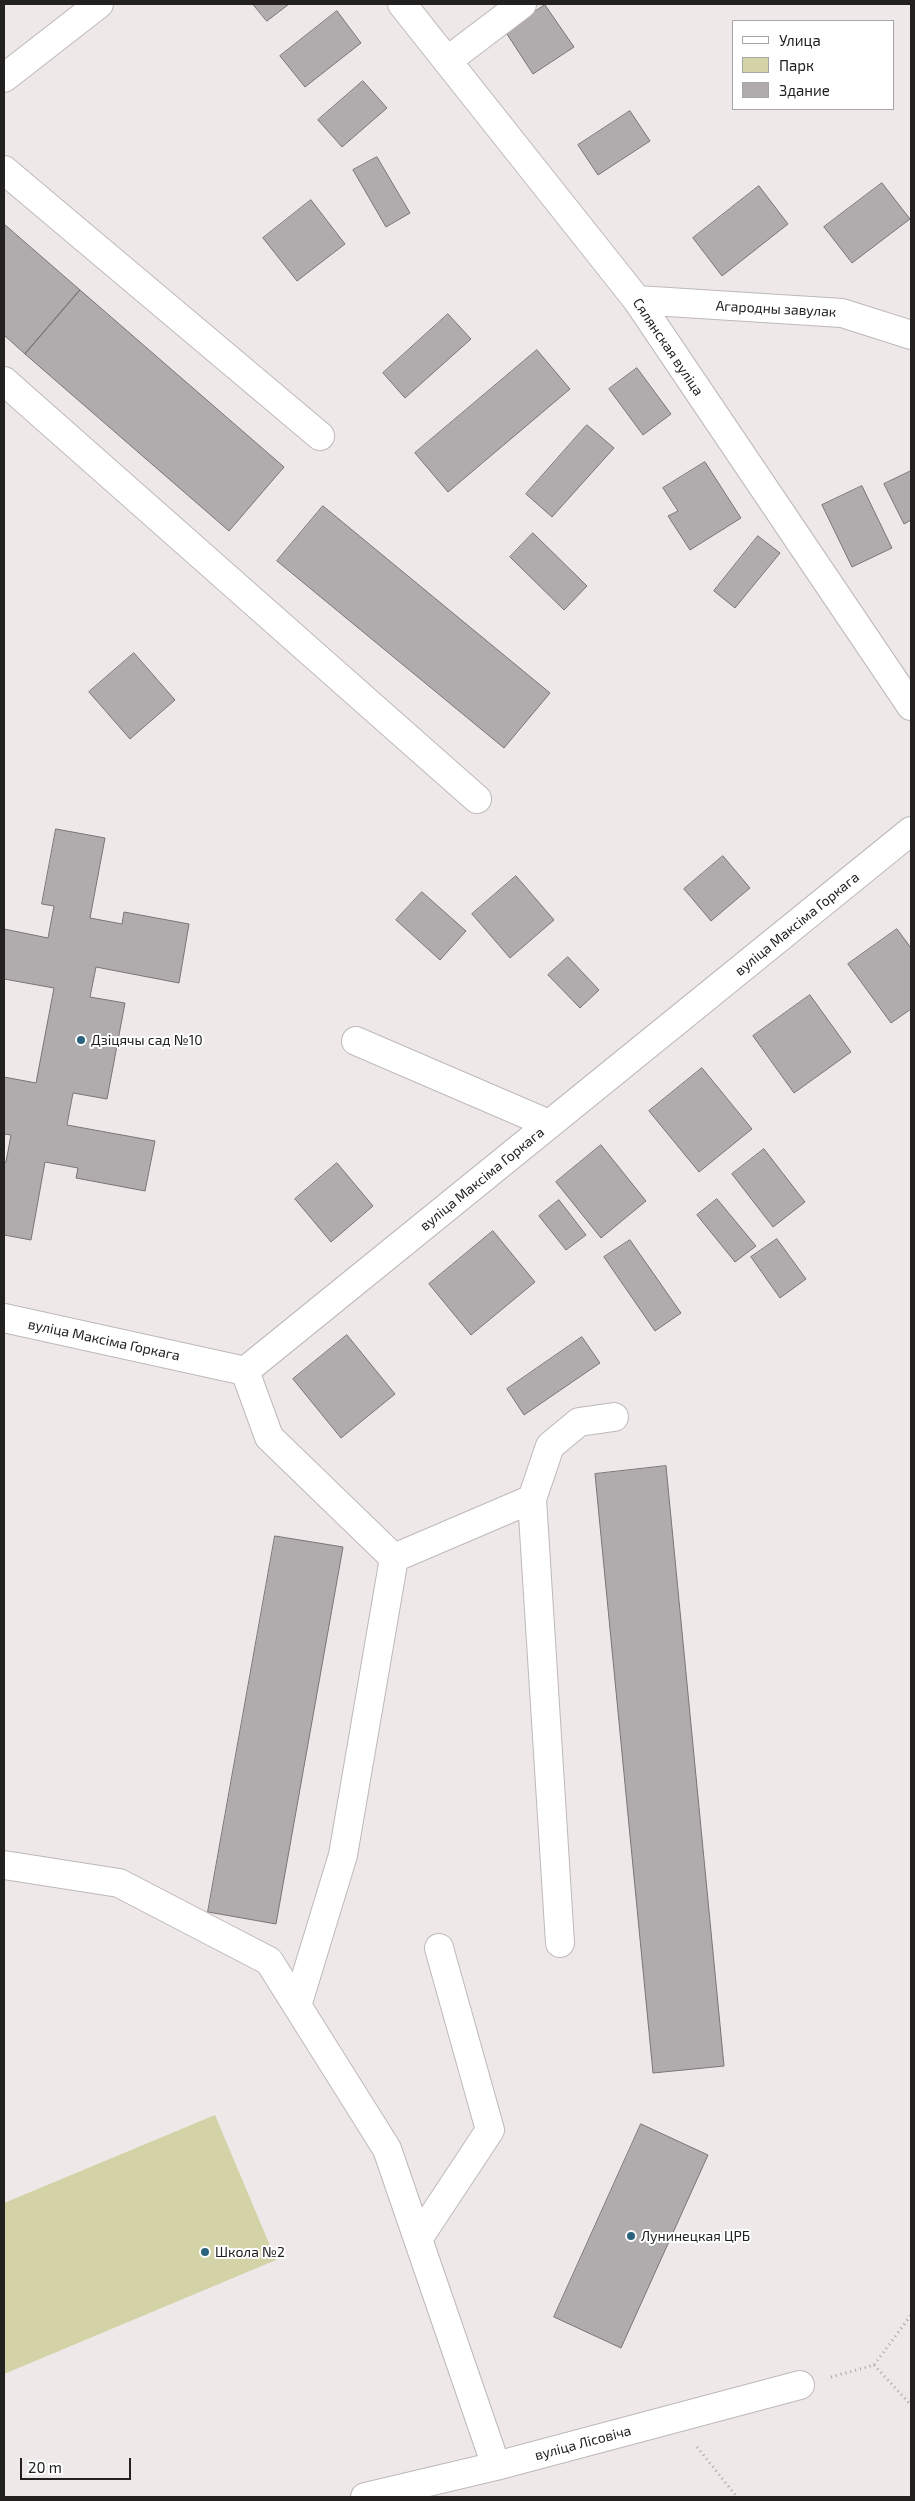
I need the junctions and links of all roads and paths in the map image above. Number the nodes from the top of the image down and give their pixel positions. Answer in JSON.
{"nodes":[{"id":1,"x":99,"y":4,"type":"edge"},
{"id":2,"x":402,"y":4,"type":"edge"},
{"id":3,"x":522,"y":4,"type":"edge"},
{"id":4,"x":447,"y":61,"type":"junction"},
{"id":5,"x":4,"y":78,"type":"edge"},
{"id":6,"x":4,"y":170,"type":"edge"},
{"id":7,"x":637,"y":300,"type":"junction"},
{"id":8,"x":911,"y":335,"type":"edge"},
{"id":9,"x":4,"y":381,"type":"edge"},
{"id":10,"x":320,"y":436,"type":"dead end"},
{"id":11,"x":911,"y":706,"type":"edge"},
{"id":12,"x":476,"y":799,"type":"dead end"},
{"id":13,"x":911,"y":831,"type":"edge"},
{"id":14,"x":356,"y":1041,"type":"dead end"},
{"id":15,"x":549,"y":1124,"type":"junction"},
{"id":16,"x":4,"y":1318,"type":"edge"},
{"id":17,"x":245,"y":1371,"type":"junction"},
{"id":18,"x":614,"y":1417,"type":"dead end"},
{"id":19,"x":532,"y":1499,"type":"junction"},
{"id":20,"x":394,"y":1558,"type":"junction"},
{"id":21,"x":4,"y":1865,"type":"edge"},
{"id":22,"x":560,"y":1943,"type":"dead end"},
{"id":23,"x":440,"y":1948,"type":"dead end"},
{"id":24,"x":297,"y":2006,"type":"junction"},
{"id":25,"x":418,"y":2239,"type":"junction"},
{"id":26,"x":911,"y":2315,"type":"edge"},
{"id":27,"x":874,"y":2365,"type":"junction"},
{"id":28,"x":800,"y":2385,"type":"joint"},
{"id":29,"x":911,"y":2405,"type":"edge"},
{"id":30,"x":675,"y":2418,"type":"junction"},
{"id":31,"x":496,"y":2466,"type":"junction"},
{"id":32,"x":365,"y":2497,"type":"edge"},
{"id":33,"x":737,"y":2497,"type":"edge"}],
"edges":[{"from":1,"to":5,"type":"street"},
{"from":2,"to":4,"type":"street","name":"Сялянская вуліца"},
{"from":3,"to":4,"type":"street"},
{"from":4,"to":7,"type":"street","name":"Сялянская вуліца"},
{"from":6,"to":10,"type":"street"},
{"from":7,"to":8,"type":"street","name":"Агародны завулак"},
{"from":7,"to":11,"type":"street","name":"Сялянская вуліца"},
{"from":9,"to":12,"type":"street"},
{"from":13,"to":15,"type":"street","name":"вуліца Максіма Горкага"},
{"from":14,"to":15,"type":"street"},
{"from":15,"to":17,"type":"street","name":"вуліца Максіма Горкага"},
{"from":16,"to":17,"type":"street","name":"вуліца Максіма Горкага"},
{"from":17,"to":20,"type":"street"},
{"from":18,"to":19,"type":"street"},
{"from":19,"to":20,"type":"street"},
{"from":19,"to":22,"type":"street"},
{"from":20,"to":24,"type":"street"},
{"from":21,"to":24,"type":"street"},
{"from":23,"to":25,"type":"street"},
{"from":24,"to":25,"type":"street"},
{"from":25,"to":31,"type":"street"},
{"from":26,"to":27,"type":"path"},
{"from":27,"to":28,"type":"path"},
{"from":27,"to":29,"type":"path"},
{"from":28,"to":30,"type":"street","name":"вуліца Лісовіча"},
{"from":30,"to":31,"type":"street","name":"вуліца Лісовіча"},
{"from":30,"to":33,"type":"path"},
{"from":31,"to":32,"type":"street","name":"вуліца Лісовіча"}]}
